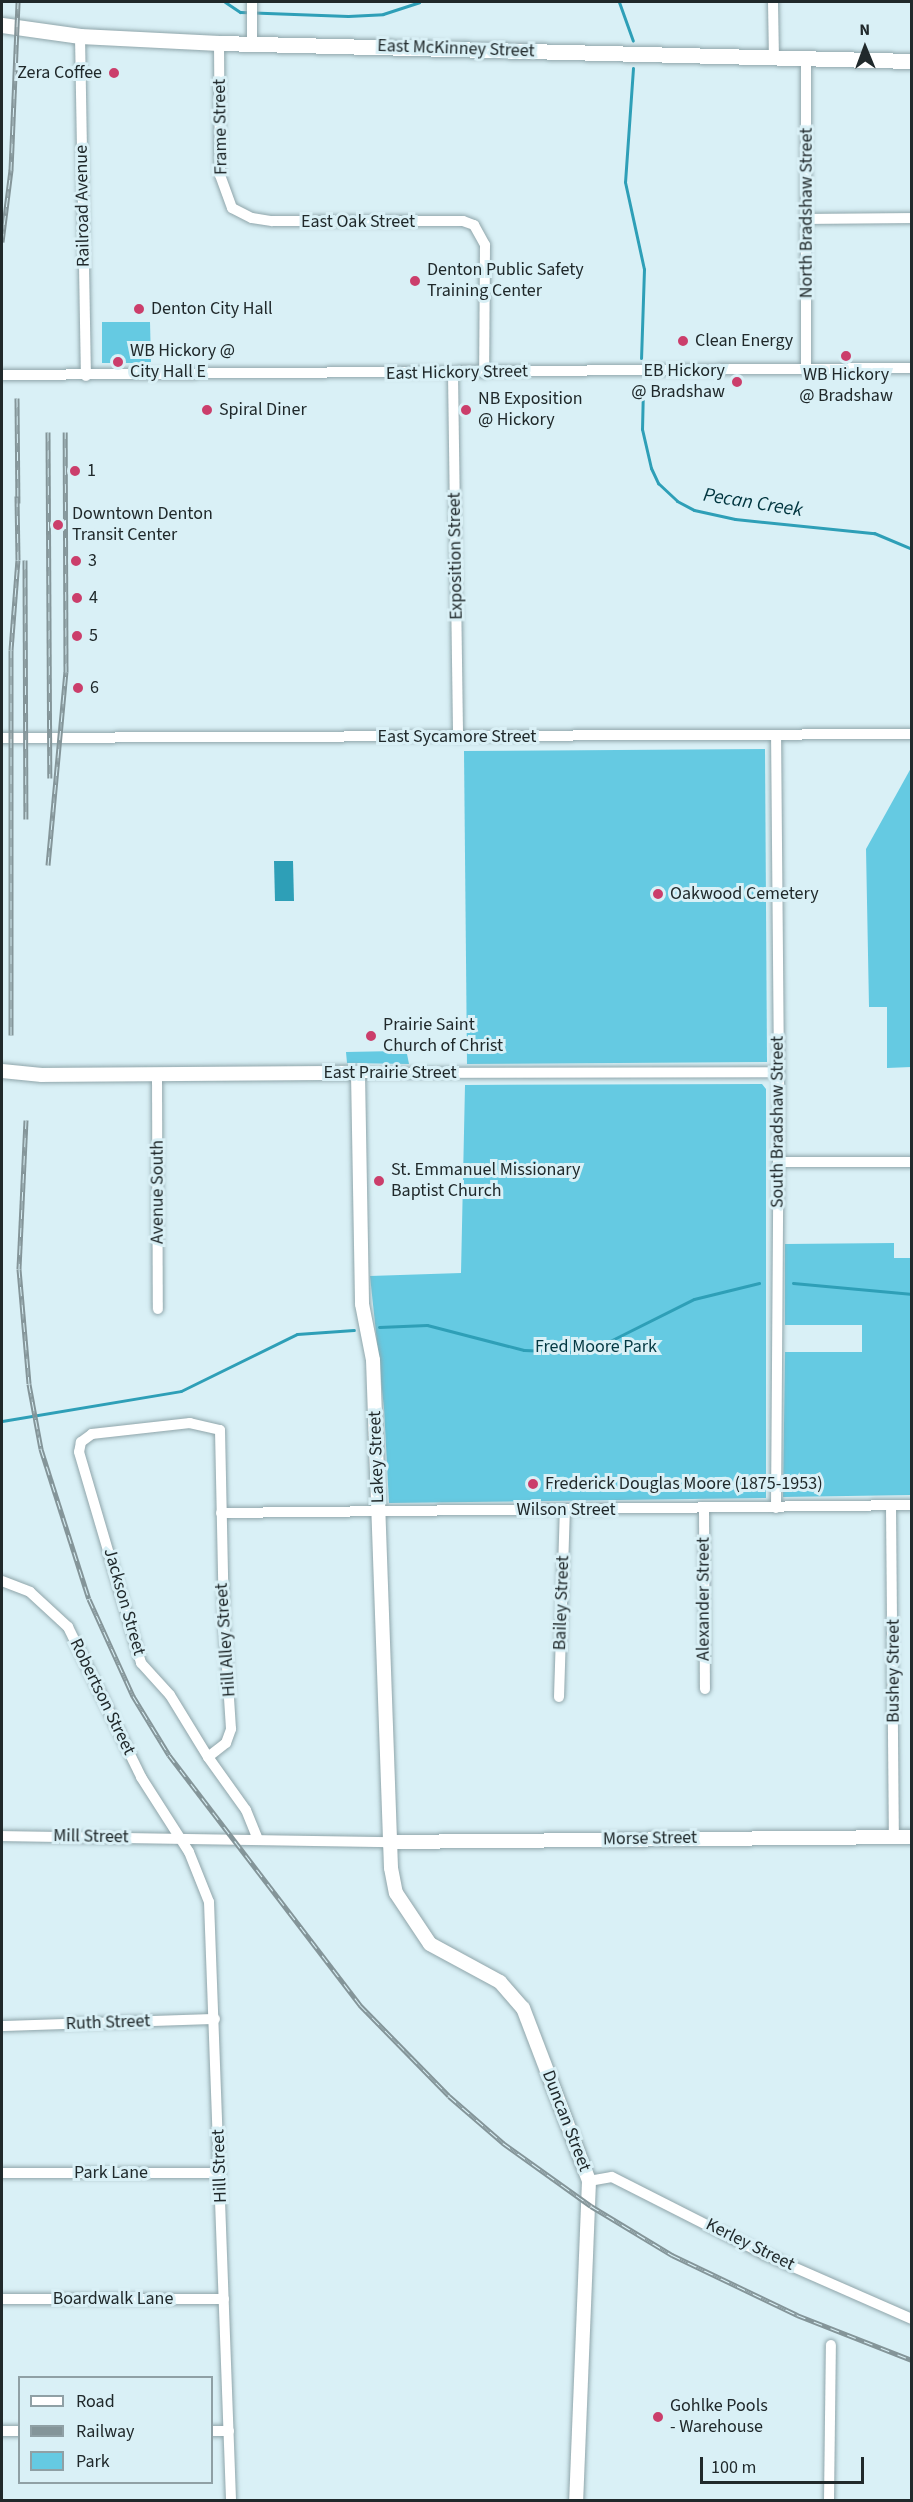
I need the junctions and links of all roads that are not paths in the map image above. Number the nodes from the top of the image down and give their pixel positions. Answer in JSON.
{"nodes":[{"id":1,"x":252,"y":2,"type":"edge"},
{"id":2,"x":773,"y":2,"type":"edge"},
{"id":3,"x":2,"y":25,"type":"edge"},
{"id":4,"x":80,"y":36,"type":"junction"},
{"id":5,"x":219,"y":44,"type":"junction"},
{"id":6,"x":252,"y":44,"type":"junction"},
{"id":7,"x":774,"y":57,"type":"junction"},
{"id":8,"x":806,"y":58,"type":"junction"},
{"id":9,"x":912,"y":61,"type":"edge"},
{"id":10,"x":232,"y":208,"type":"joint"},
{"id":11,"x":912,"y":218,"type":"edge"},
{"id":12,"x":807,"y":219,"type":"junction"},
{"id":13,"x":912,"y":368,"type":"edge"},
{"id":14,"x":806,"y":369,"type":"junction"},
{"id":15,"x":484,"y":373,"type":"junction"},
{"id":16,"x":453,"y":374,"type":"junction"},
{"id":17,"x":2,"y":375,"type":"edge"},
{"id":18,"x":86,"y":376,"type":"junction"},
{"id":19,"x":912,"y":734,"type":"edge"},
{"id":20,"x":776,"y":736,"type":"junction"},
{"id":21,"x":458,"y":737,"type":"junction"},
{"id":22,"x":2,"y":738,"type":"edge"},
{"id":23,"x":2,"y":1071,"type":"edge"},
{"id":24,"x":780,"y":1072,"type":"junction"},
{"id":25,"x":358,"y":1074,"type":"junction"},
{"id":26,"x":157,"y":1075,"type":"junction"},
{"id":27,"x":778,"y":1162,"type":"junction"},
{"id":28,"x":912,"y":1162,"type":"edge"},
{"id":29,"x":158,"y":1309,"type":"dead end"},
{"id":30,"x":81,"y":1442,"type":"joint"},
{"id":31,"x":912,"y":1505,"type":"edge"},
{"id":32,"x":891,"y":1506,"type":"junction"},
{"id":33,"x":776,"y":1508,"type":"junction"},
{"id":34,"x":565,"y":1509,"type":"junction"},
{"id":35,"x":704,"y":1509,"type":"junction"},
{"id":36,"x":379,"y":1512,"type":"junction"},
{"id":37,"x":221,"y":1513,"type":"junction"},
{"id":38,"x":2,"y":1581,"type":"edge"},
{"id":39,"x":705,"y":1689,"type":"dead end"},
{"id":40,"x":559,"y":1697,"type":"dead end"},
{"id":41,"x":208,"y":1757,"type":"junction"},
{"id":42,"x":2,"y":1836,"type":"edge"},
{"id":43,"x":894,"y":1837,"type":"junction"},
{"id":44,"x":912,"y":1837,"type":"edge"},
{"id":45,"x":180,"y":1838,"type":"junction"},
{"id":46,"x":258,"y":1839,"type":"junction"},
{"id":47,"x":388,"y":1842,"type":"junction"},
{"id":48,"x":214,"y":2019,"type":"junction"},
{"id":49,"x":2,"y":2026,"type":"edge"},
{"id":50,"x":2,"y":2173,"type":"edge"},
{"id":51,"x":220,"y":2173,"type":"junction"},
{"id":52,"x":589,"y":2181,"type":"junction"},
{"id":53,"x":2,"y":2299,"type":"edge"},
{"id":54,"x":224,"y":2299,"type":"junction"},
{"id":55,"x":912,"y":2319,"type":"edge"},
{"id":56,"x":831,"y":2345,"type":"dead end"},
{"id":57,"x":2,"y":2431,"type":"edge"},
{"id":58,"x":18,"y":2431,"type":"edge"},
{"id":59,"x":213,"y":2431,"type":"edge"},
{"id":60,"x":229,"y":2431,"type":"junction"},
{"id":61,"x":231,"y":2500,"type":"edge"},
{"id":62,"x":576,"y":2500,"type":"edge"},
{"id":63,"x":829,"y":2500,"type":"edge"}],
"edges":[{"from":1,"to":6,"type":"street"},
{"from":2,"to":7,"type":"street"},
{"from":3,"to":4,"type":"main road","name":"East McKinney Street"},
{"from":4,"to":5,"type":"main road","name":"East McKinney Street"},
{"from":4,"to":18,"type":"street","name":"Railroad Avenue"},
{"from":5,"to":6,"type":"main road","name":"East McKinney Street"},
{"from":5,"to":10,"type":"street","name":"Frame Street"},
{"from":6,"to":7,"type":"main road","name":"East McKinney Street"},
{"from":7,"to":8,"type":"main road","name":"East McKinney Street"},
{"from":8,"to":9,"type":"main road","name":"East McKinney Street"},
{"from":8,"to":12,"type":"street","name":"North Bradshaw Street"},
{"from":10,"to":15,"type":"street","name":"East Oak Street"},
{"from":11,"to":12,"type":"street"},
{"from":12,"to":14,"type":"street","name":"North Bradshaw Street"},
{"from":13,"to":14,"type":"street","name":"East Hickory Street"},
{"from":14,"to":15,"type":"street","name":"East Hickory Street"},
{"from":15,"to":16,"type":"street","name":"East Hickory Street"},
{"from":16,"to":18,"type":"street","name":"East Hickory Street"},
{"from":16,"to":21,"type":"street","name":"Exposition Street"},
{"from":17,"to":18,"type":"street","name":"East Hickory Street"},
{"from":19,"to":20,"type":"street","name":"East Sycamore Street"},
{"from":20,"to":21,"type":"street","name":"East Sycamore Street"},
{"from":20,"to":24,"type":"street","name":"South Bradshaw Street"},
{"from":21,"to":22,"type":"street","name":"East Sycamore Street"},
{"from":23,"to":26,"type":"street","name":"East Prairie Street"},
{"from":24,"to":25,"type":"street","name":"East Prairie Street"},
{"from":24,"to":27,"type":"street","name":"South Bradshaw Street"},
{"from":25,"to":26,"type":"street","name":"East Prairie Street"},
{"from":25,"to":36,"type":"street","name":"Lakey Street"},
{"from":26,"to":29,"type":"street","name":"Avenue South"},
{"from":27,"to":28,"type":"street"},
{"from":27,"to":33,"type":"street","name":"South Bradshaw Street"},
{"from":30,"to":37,"type":"street","name":"Hill Alley Street"},
{"from":30,"to":41,"type":"street","name":"Jackson Street"},
{"from":31,"to":32,"type":"street","name":"Wilson Street"},
{"from":32,"to":33,"type":"street","name":"Wilson Street"},
{"from":32,"to":43,"type":"street","name":"Bushey Street"},
{"from":33,"to":35,"type":"street","name":"Wilson Street"},
{"from":34,"to":35,"type":"street","name":"Wilson Street"},
{"from":34,"to":36,"type":"street","name":"Wilson Street"},
{"from":34,"to":40,"type":"street","name":"Bailey Street"},
{"from":35,"to":39,"type":"street","name":"Alexander Street"},
{"from":36,"to":37,"type":"street","name":"Wilson Street"},
{"from":36,"to":47,"type":"street","name":"Lakey Street"},
{"from":37,"to":41,"type":"street","name":"Hill Alley Street"},
{"from":38,"to":45,"type":"street","name":"Robertson Street"},
{"from":41,"to":46,"type":"street","name":"Jackson Street"},
{"from":42,"to":45,"type":"street","name":"Mill Street"},
{"from":43,"to":44,"type":"street","name":"Morse Street"},
{"from":43,"to":47,"type":"street","name":"Morse Street"},
{"from":45,"to":46,"type":"street","name":"Mill Street"},
{"from":45,"to":48,"type":"street","name":"Hill Street"},
{"from":46,"to":47,"type":"street","name":"Mill Street"},
{"from":47,"to":52,"type":"street","name":"Duncan Street"},
{"from":48,"to":49,"type":"street","name":"Ruth Street"},
{"from":48,"to":51,"type":"street","name":"Hill Street"},
{"from":50,"to":51,"type":"street","name":"Park Lane"},
{"from":51,"to":54,"type":"street","name":"Hill Street"},
{"from":52,"to":55,"type":"street","name":"Kerley Street"},
{"from":52,"to":62,"type":"street","name":"Duncan Street"},
{"from":53,"to":54,"type":"street","name":"Boardwalk Lane"},
{"from":54,"to":60,"type":"street","name":"Hill Street"},
{"from":56,"to":63,"type":"street"},
{"from":57,"to":58,"type":"street"},
{"from":59,"to":60,"type":"street"},
{"from":60,"to":61,"type":"street","name":"Hill Street"}]}
